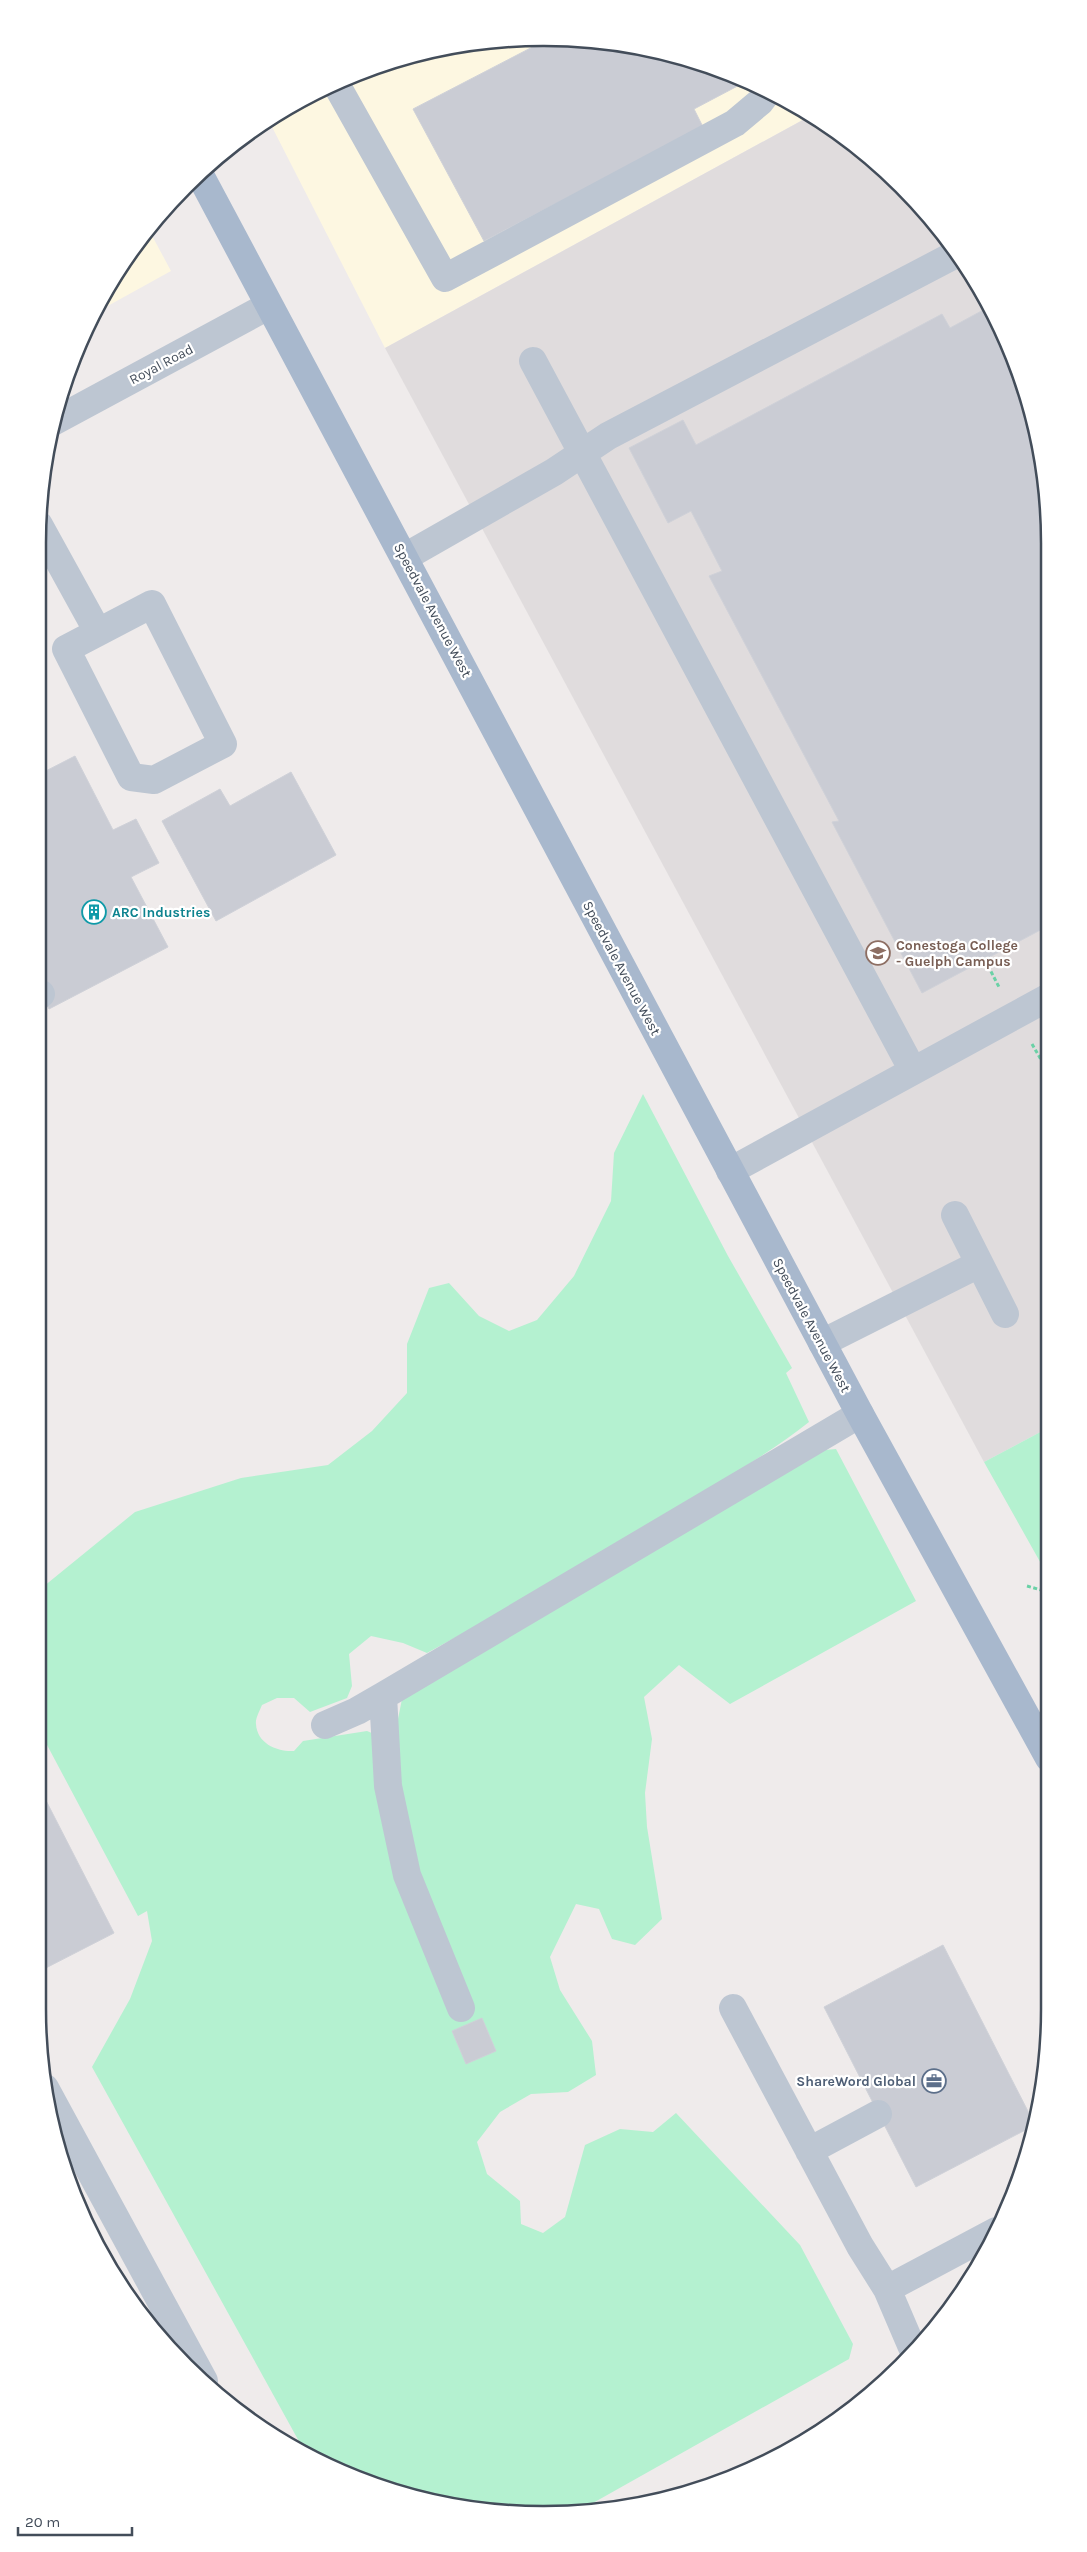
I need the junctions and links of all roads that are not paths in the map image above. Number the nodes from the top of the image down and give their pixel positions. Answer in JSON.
{"nodes":[{"id":1,"x":340,"y":90,"type":"edge"},
{"id":2,"x":763,"y":98,"type":"edge"},
{"id":3,"x":203,"y":182,"type":"edge"},
{"id":4,"x":950,"y":257,"type":"edge"},
{"id":5,"x":268,"y":306,"type":"junction"},
{"id":6,"x":533,"y":361,"type":"dead end"},
{"id":7,"x":63,"y":417,"type":"edge"},
{"id":8,"x":582,"y":454,"type":"junction"},
{"id":9,"x":46,"y":538,"type":"edge"},
{"id":10,"x":405,"y":557,"type":"junction"},
{"id":11,"x":98,"y":632,"type":"junction"},
{"id":12,"x":1041,"y":1001,"type":"edge"},
{"id":13,"x":912,"y":1069,"type":"junction"},
{"id":14,"x":730,"y":1171,"type":"junction"},
{"id":15,"x":955,"y":1215,"type":"dead end"},
{"id":16,"x":979,"y":1264,"type":"junction"},
{"id":17,"x":1005,"y":1314,"type":"dead end"},
{"id":18,"x":822,"y":1343,"type":"junction"},
{"id":19,"x":860,"y":1414,"type":"junction"},
{"id":20,"x":383,"y":1696,"type":"junction"},
{"id":21,"x":325,"y":1725,"type":"dead end"},
{"id":22,"x":1041,"y":1743,"type":"edge"},
{"id":23,"x":461,"y":2008,"type":"dead end"},
{"id":24,"x":733,"y":2008,"type":"dead end"},
{"id":25,"x":57,"y":2110,"type":"edge"},
{"id":26,"x":878,"y":2114,"type":"dead end"},
{"id":27,"x":809,"y":2151,"type":"junction"},
{"id":28,"x":984,"y":2237,"type":"edge"},
{"id":29,"x":887,"y":2289,"type":"junction"},
{"id":30,"x":910,"y":2343,"type":"edge"},
{"id":31,"x":193,"y":2361,"type":"edge"}],
"edges":[{"from":1,"to":2,"type":"street"},
{"from":3,"to":5,"type":"main road","name":"Speedvale Avenue West"},
{"from":4,"to":8,"type":"street"},
{"from":5,"to":7,"type":"street","name":"Royal Road"},
{"from":5,"to":10,"type":"main road","name":"Speedvale Avenue West"},
{"from":6,"to":8,"type":"street"},
{"from":8,"to":10,"type":"street"},
{"from":8,"to":13,"type":"street"},
{"from":9,"to":11,"type":"street"},
{"from":10,"to":14,"type":"main road","name":"Speedvale Avenue West"},
{"from":11,"to":11,"type":"street"},
{"from":12,"to":13,"type":"street"},
{"from":13,"to":14,"type":"street"},
{"from":14,"to":18,"type":"main road","name":"Speedvale Avenue West"},
{"from":15,"to":16,"type":"street"},
{"from":16,"to":17,"type":"street"},
{"from":16,"to":18,"type":"street"},
{"from":18,"to":19,"type":"main road","name":"Speedvale Avenue West"},
{"from":19,"to":20,"type":"street"},
{"from":19,"to":22,"type":"main road","name":"Speedvale Avenue West"},
{"from":20,"to":21,"type":"street"},
{"from":20,"to":23,"type":"street"},
{"from":24,"to":27,"type":"street"},
{"from":25,"to":31,"type":"street"},
{"from":26,"to":27,"type":"street"},
{"from":27,"to":29,"type":"street"},
{"from":28,"to":29,"type":"street"},
{"from":29,"to":30,"type":"street"}]}
